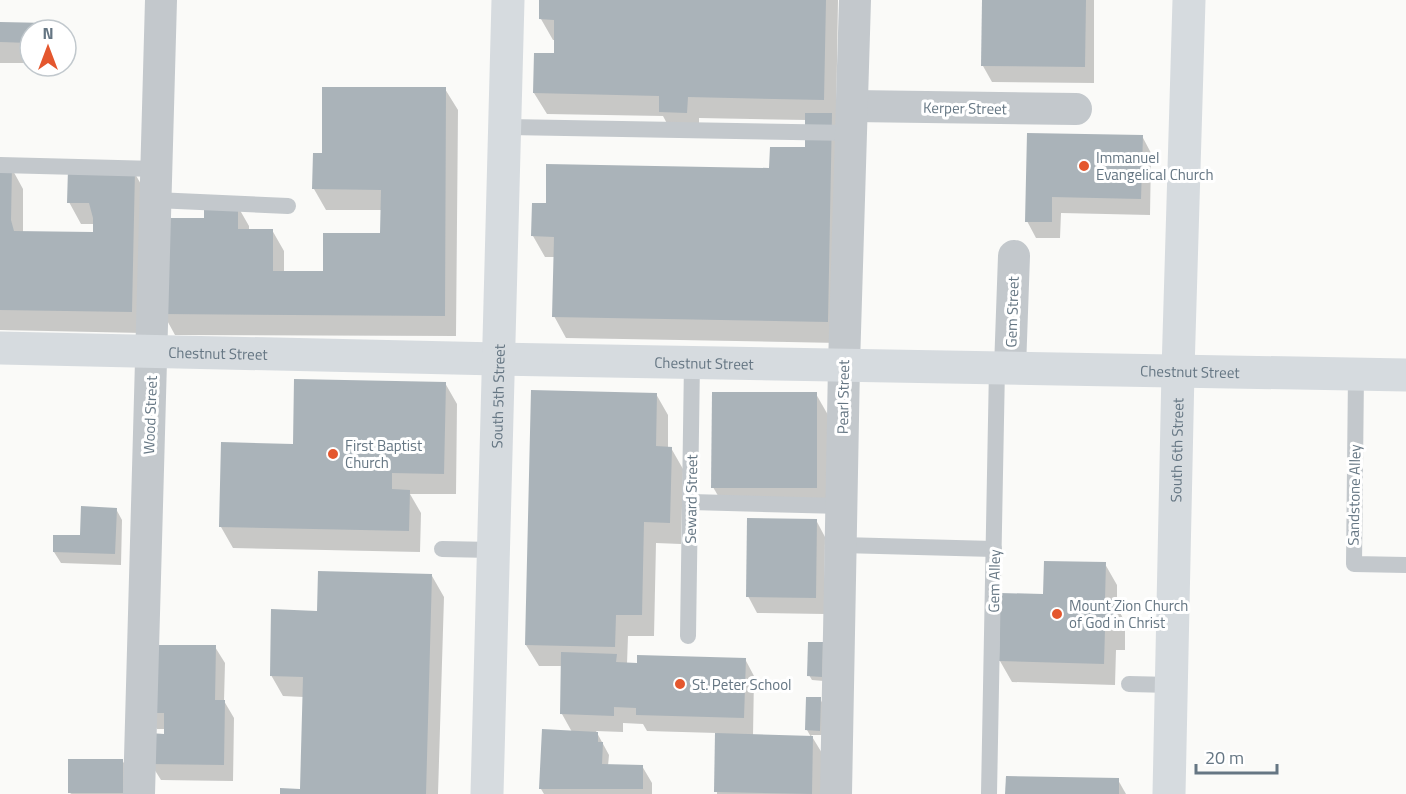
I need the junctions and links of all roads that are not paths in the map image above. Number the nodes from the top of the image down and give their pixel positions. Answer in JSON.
{"nodes":[{"id":1,"x":161,"y":0,"type":"edge"},
{"id":2,"x":508,"y":0,"type":"edge"},
{"id":3,"x":855,"y":0,"type":"edge"},
{"id":4,"x":1189,"y":0,"type":"edge"},
{"id":5,"x":1076,"y":109,"type":"dead end"},
{"id":6,"x":852,"y":120,"type":"junction"},
{"id":7,"x":504,"y":127,"type":"junction"},
{"id":8,"x":0,"y":165,"type":"edge"},
{"id":9,"x":156,"y":170,"type":"junction"},
{"id":10,"x":155,"y":200,"type":"junction"},
{"id":11,"x":288,"y":206,"type":"dead end"},
{"id":12,"x":1014,"y":256,"type":"dead end"},
{"id":13,"x":0,"y":348,"type":"edge"},
{"id":14,"x":152,"y":351,"type":"junction"},
{"id":15,"x":498,"y":359,"type":"junction"},
{"id":16,"x":692,"y":362,"type":"junction"},
{"id":17,"x":844,"y":365,"type":"junction"},
{"id":18,"x":1003,"y":368,"type":"junction"},
{"id":19,"x":1178,"y":371,"type":"junction"},
{"id":20,"x":1356,"y":374,"type":"junction"},
{"id":21,"x":1406,"y":375,"type":"edge"},
{"id":22,"x":691,"y":502,"type":"junction"},
{"id":23,"x":842,"y":506,"type":"junction"},
{"id":24,"x":840,"y":545,"type":"junction"},
{"id":25,"x":442,"y":549,"type":"dead end"},
{"id":26,"x":994,"y":549,"type":"junction"},
{"id":27,"x":493,"y":550,"type":"junction"},
{"id":28,"x":1406,"y":565,"type":"edge"},
{"id":29,"x":688,"y":636,"type":"dead end"},
{"id":30,"x":1129,"y":684,"type":"dead end"},
{"id":31,"x":1171,"y":685,"type":"junction"},
{"id":32,"x":139,"y":794,"type":"edge"},
{"id":33,"x":487,"y":794,"type":"edge"},
{"id":34,"x":836,"y":794,"type":"edge"},
{"id":35,"x":989,"y":794,"type":"edge"},
{"id":36,"x":1169,"y":794,"type":"edge"}],
"edges":[{"from":1,"to":9,"type":"street","name":"Wood Street"},
{"from":2,"to":7,"type":"street","name":"South 5th Street"},
{"from":3,"to":6,"type":"street","name":"Pearl Street"},
{"from":4,"to":19,"type":"street","name":"South 6th Street"},
{"from":5,"to":6,"type":"street","name":"Kerper Street"},
{"from":6,"to":7,"type":"lane"},
{"from":6,"to":17,"type":"street","name":"Pearl Street"},
{"from":7,"to":15,"type":"street","name":"South 5th Street"},
{"from":8,"to":9,"type":"lane"},
{"from":9,"to":10,"type":"street","name":"Wood Street"},
{"from":10,"to":11,"type":"lane"},
{"from":10,"to":14,"type":"street","name":"Wood Street"},
{"from":12,"to":18,"type":"street","name":"Gem Street"},
{"from":13,"to":14,"type":"street","name":"Chestnut Street"},
{"from":14,"to":15,"type":"street","name":"Chestnut Street"},
{"from":14,"to":32,"type":"street","name":"Wood Street"},
{"from":15,"to":16,"type":"street","name":"Chestnut Street"},
{"from":15,"to":27,"type":"street","name":"South 5th Street"},
{"from":16,"to":17,"type":"street","name":"Chestnut Street"},
{"from":16,"to":22,"type":"lane","name":"Seward Street"},
{"from":17,"to":18,"type":"street","name":"Chestnut Street"},
{"from":17,"to":23,"type":"street","name":"Pearl Street"},
{"from":18,"to":19,"type":"street","name":"Chestnut Street"},
{"from":18,"to":26,"type":"lane","name":"Gem Alley"},
{"from":19,"to":20,"type":"street","name":"Chestnut Street"},
{"from":19,"to":31,"type":"street","name":"South 6th Street"},
{"from":20,"to":21,"type":"street","name":"Chestnut Street"},
{"from":20,"to":28,"type":"lane","name":"Sandstone Alley"},
{"from":22,"to":23,"type":"lane"},
{"from":22,"to":29,"type":"lane","name":"Seward Street"},
{"from":23,"to":24,"type":"street","name":"Pearl Street"},
{"from":24,"to":26,"type":"lane"},
{"from":24,"to":34,"type":"street","name":"Pearl Street"},
{"from":25,"to":27,"type":"lane"},
{"from":26,"to":35,"type":"lane","name":"Gem Alley"},
{"from":27,"to":33,"type":"street","name":"South 5th Street"},
{"from":30,"to":31,"type":"lane"},
{"from":31,"to":36,"type":"street","name":"South 6th Street"}]}
